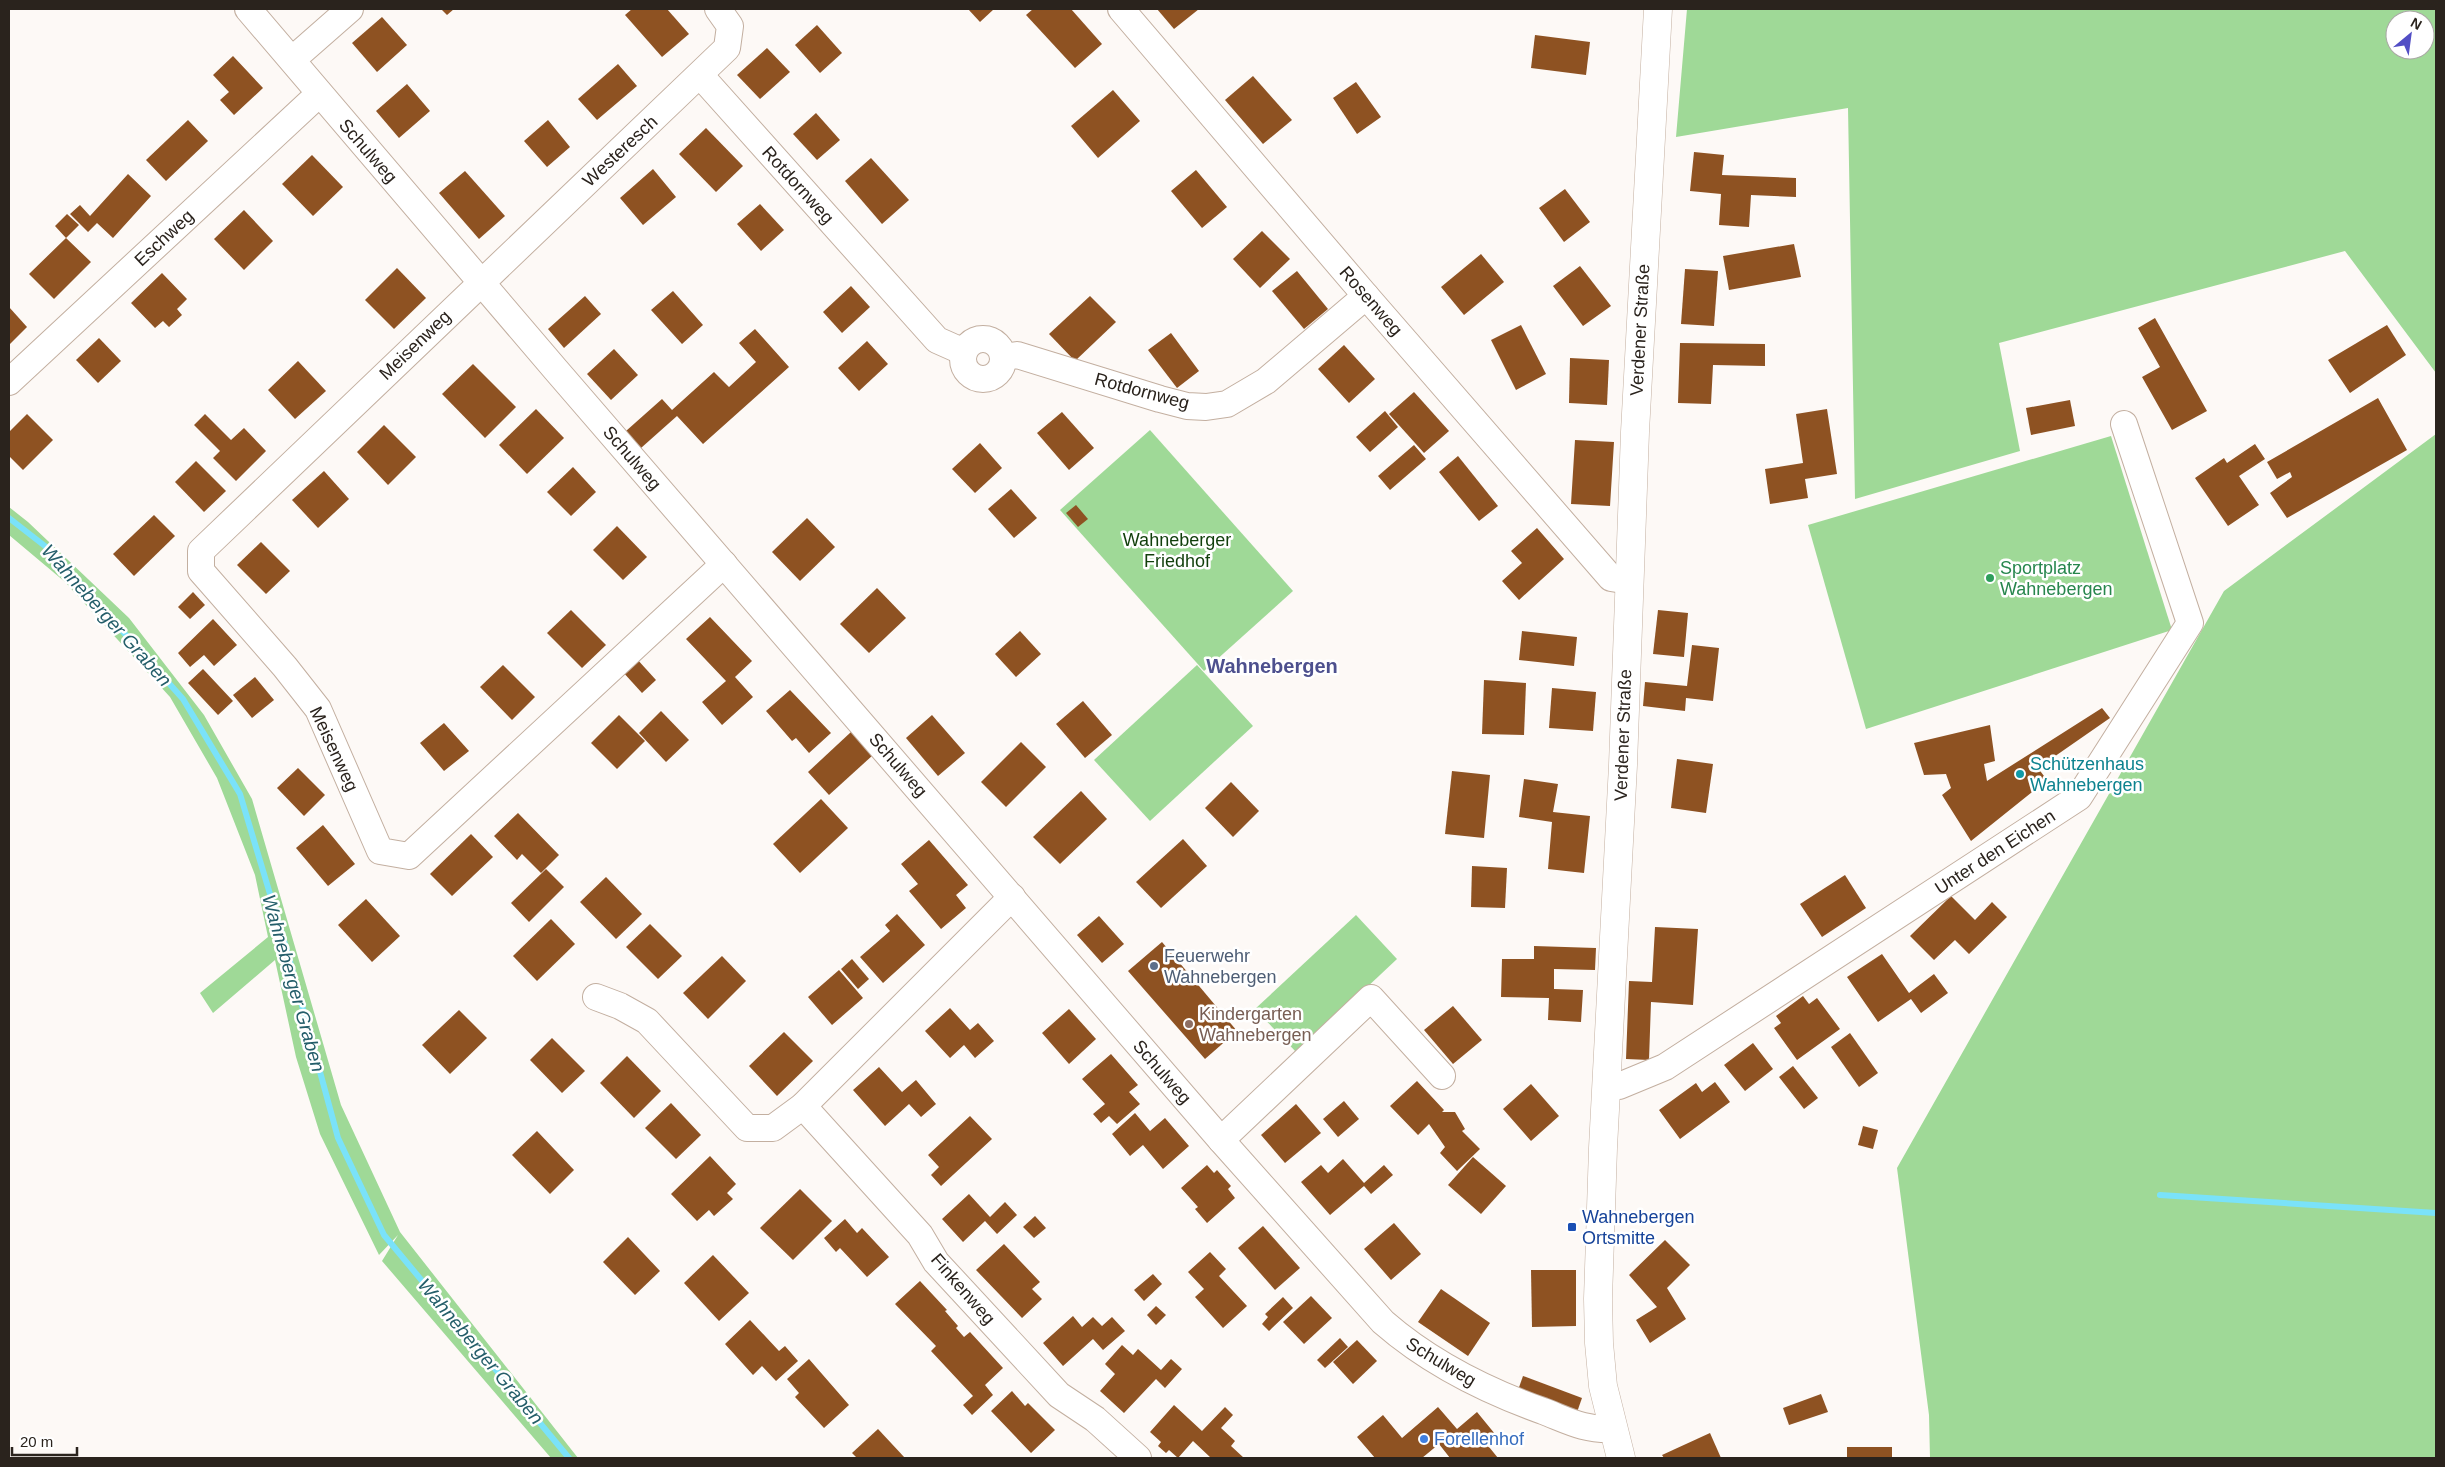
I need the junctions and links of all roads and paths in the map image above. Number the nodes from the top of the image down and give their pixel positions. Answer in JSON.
{"nodes":[{"id":1,"x":248,"y":9,"type":"edge"},
{"id":2,"x":350,"y":9,"type":"edge"},
{"id":3,"x":718,"y":9,"type":"edge"},
{"id":4,"x":1120,"y":9,"type":"edge"},
{"id":5,"x":1658,"y":9,"type":"edge"},
{"id":6,"x":292,"y":59,"type":"junction"},
{"id":7,"x":700,"y":76,"type":"junction"},
{"id":8,"x":319,"y":94,"type":"junction"},
{"id":9,"x":480,"y":282,"type":"junction"},
{"id":10,"x":1366,"y":296,"type":"junction"},
{"id":11,"x":9,"y":382,"type":"edge"},
{"id":12,"x":2124,"y":424,"type":"dead end"},
{"id":13,"x":724,"y":564,"type":"junction"},
{"id":14,"x":1629,"y":581,"type":"junction"},
{"id":15,"x":1012,"y":897,"type":"junction"},
{"id":16,"x":596,"y":998,"type":"dead end"},
{"id":17,"x":1442,"y":1076,"type":"dead end"},
{"id":18,"x":1606,"y":1086,"type":"junction"},
{"id":19,"x":803,"y":1106,"type":"junction"},
{"id":20,"x":1221,"y":1140,"type":"junction"},
{"id":21,"x":1612,"y":1429,"type":"junction"},
{"id":22,"x":1138,"y":1458,"type":"edge"},
{"id":23,"x":1621,"y":1458,"type":"edge"}],
"edges":[{"from":1,"to":6,"type":"street","name":"Schulweg"},
{"from":2,"to":6,"type":"street"},
{"from":3,"to":7,"type":"street","name":"Westeresch"},
{"from":4,"to":10,"type":"street","name":"Rosenweg"},
{"from":5,"to":14,"type":"street","name":"Verdener Straße"},
{"from":6,"to":8,"type":"street","name":"Schulweg"},
{"from":7,"to":9,"type":"street","name":"Westeresch"},
{"from":7,"to":10,"type":"street","name":"Rotdornweg"},
{"from":8,"to":9,"type":"street","name":"Schulweg"},
{"from":8,"to":11,"type":"street","name":"Eschweg"},
{"from":9,"to":13,"type":"street","name":"Schulweg"},
{"from":9,"to":13,"type":"street","name":"Meisenweg"},
{"from":10,"to":14,"type":"street","name":"Rosenweg"},
{"from":12,"to":18,"type":"street","name":"Unter den Eichen"},
{"from":13,"to":15,"type":"street","name":"Schulweg"},
{"from":14,"to":18,"type":"street","name":"Verdener Straße"},
{"from":15,"to":19,"type":"street"},
{"from":15,"to":20,"type":"street","name":"Schulweg"},
{"from":16,"to":19,"type":"street"},
{"from":17,"to":20,"type":"street"},
{"from":18,"to":21,"type":"street","name":"Verdener Straße"},
{"from":19,"to":22,"type":"street","name":"Finkenweg"},
{"from":20,"to":21,"type":"street","name":"Schulweg"},
{"from":21,"to":23,"type":"street","name":"Verdener Straße"}]}
